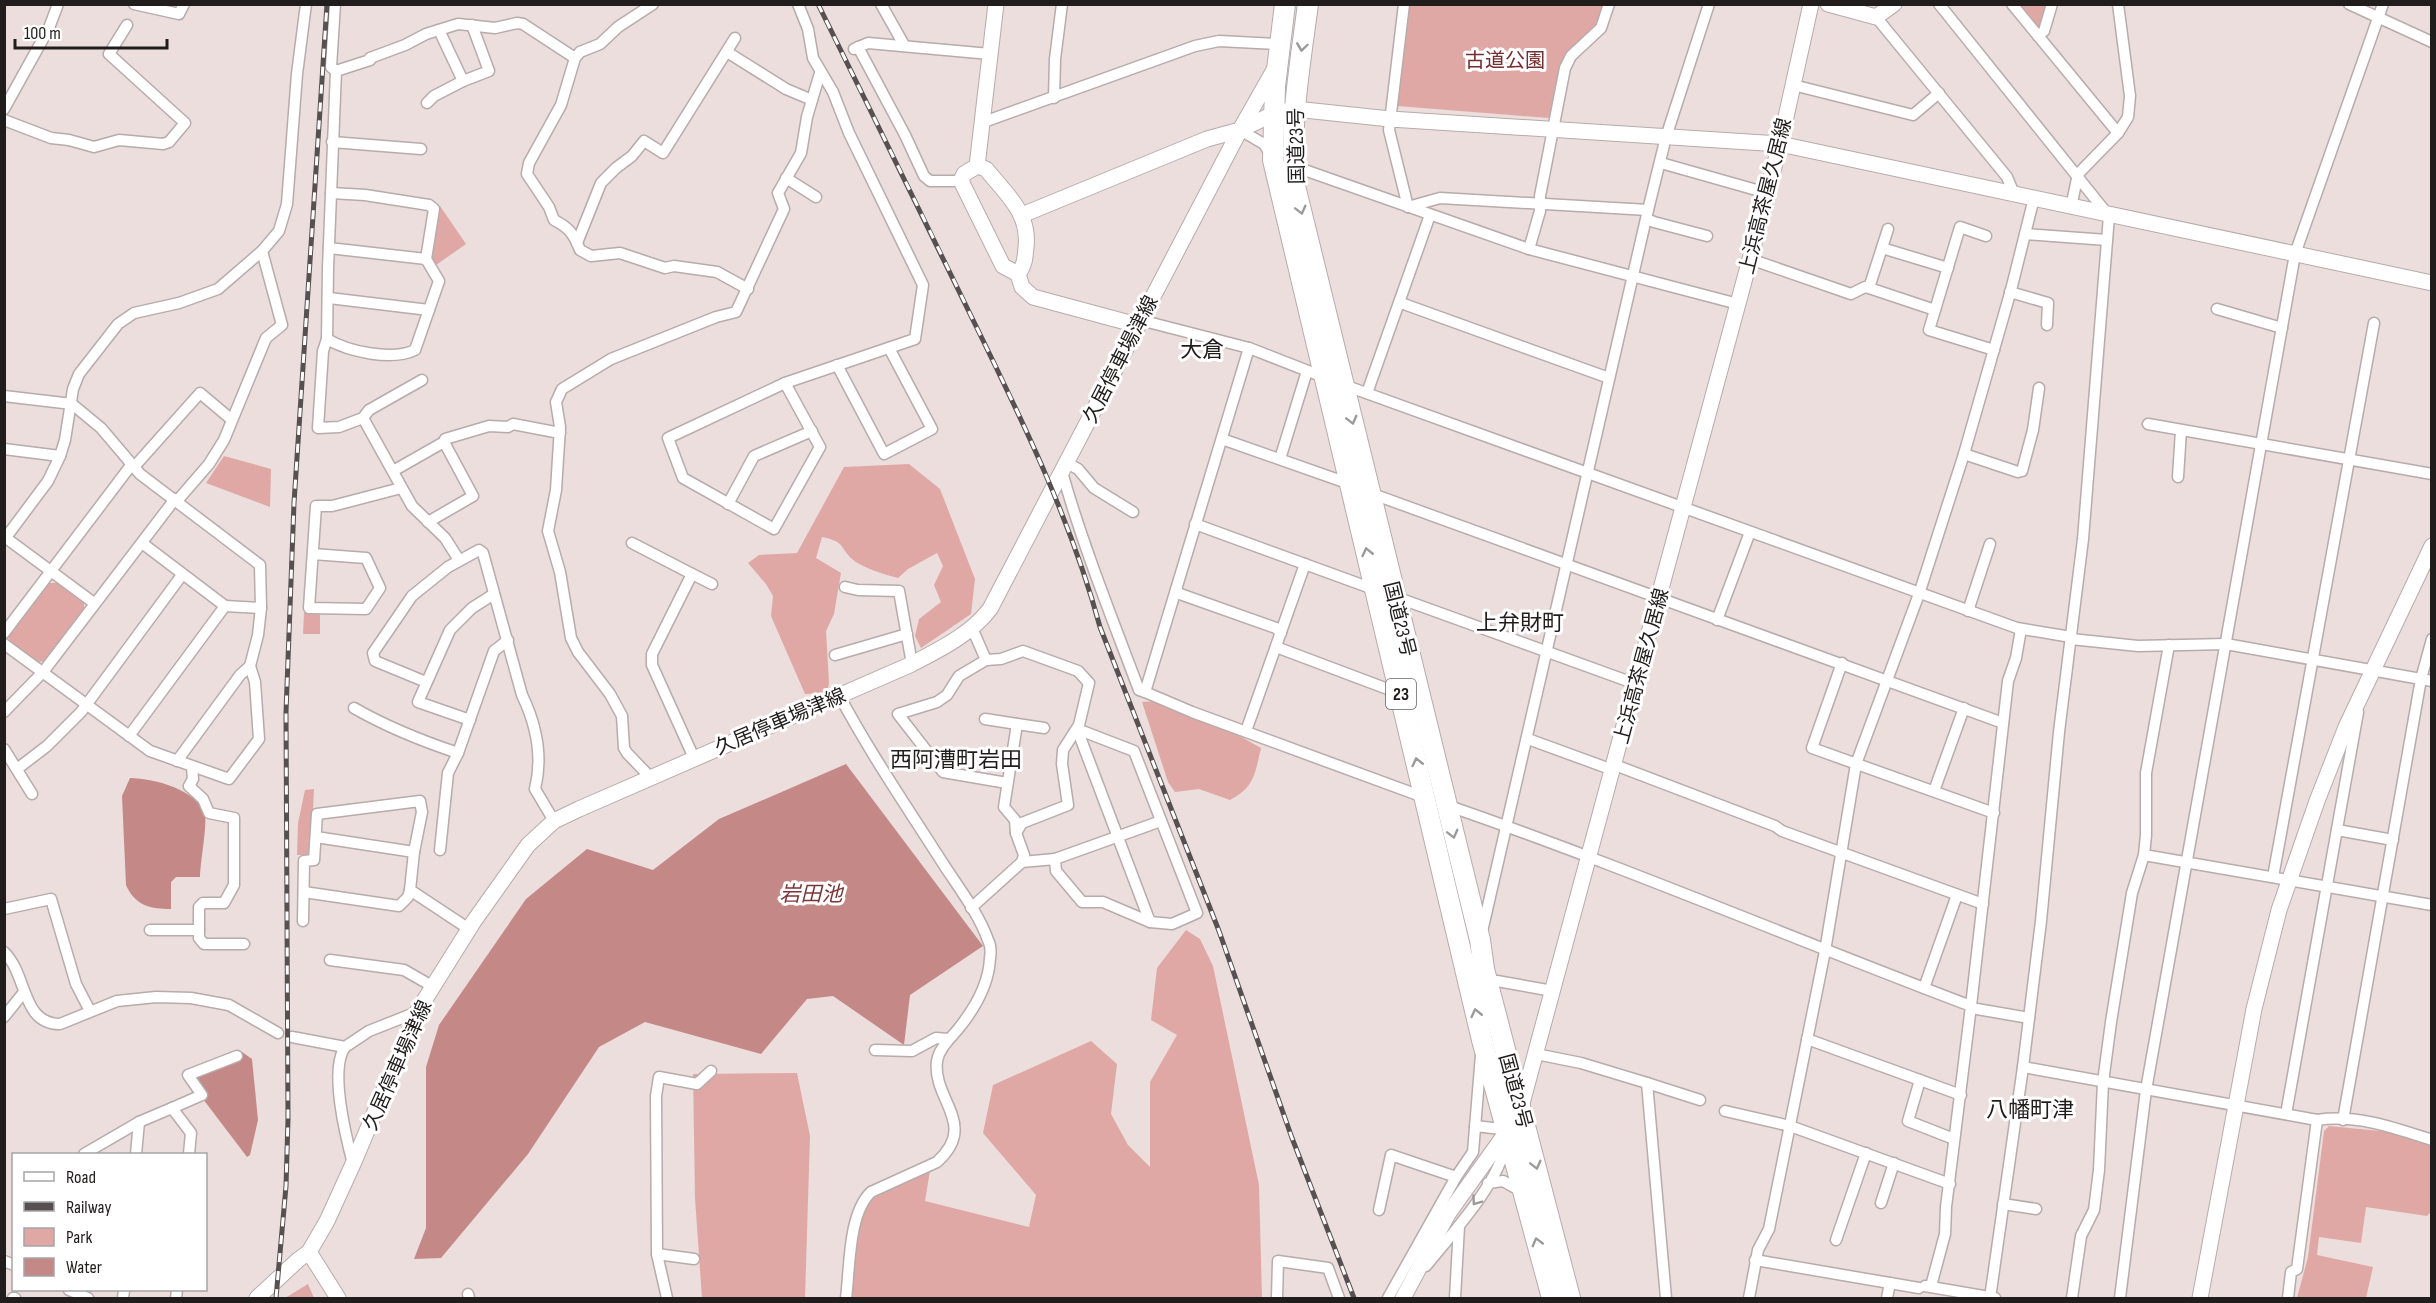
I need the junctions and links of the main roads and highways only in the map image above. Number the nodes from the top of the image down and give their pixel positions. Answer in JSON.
{"nodes":[{"id":1,"x":996,"y":4,"type":"edge"},
{"id":2,"x":1285,"y":4,"type":"edge"},
{"id":3,"x":1308,"y":4,"type":"edge"},
{"id":4,"x":1811,"y":4,"type":"edge"},
{"id":5,"x":1828,"y":4,"type":"edge"},
{"id":6,"x":1894,"y":4,"type":"edge"},
{"id":7,"x":1277,"y":65,"type":"junction"},
{"id":8,"x":1294,"y":109,"type":"junction"},
{"id":9,"x":1273,"y":114,"type":"junction"},
{"id":10,"x":1240,"y":130,"type":"junction"},
{"id":11,"x":1780,"y":144,"type":"junction"},
{"id":12,"x":977,"y":166,"type":"junction"},
{"id":13,"x":1022,"y":215,"type":"junction"},
{"id":14,"x":1018,"y":274,"type":"junction"},
{"id":15,"x":2432,"y":283,"type":"edge"},
{"id":16,"x":1139,"y":323,"type":"junction"},
{"id":17,"x":1335,"y":381,"type":"junction"},
{"id":18,"x":2432,"y":546,"type":"edge"},
{"id":19,"x":1385,"y":593,"type":"junction"},
{"id":20,"x":1521,"y":1107,"type":"junction"},
{"id":21,"x":1508,"y":1130,"type":"junction"},
{"id":22,"x":309,"y":1252,"type":"junction"},
{"id":23,"x":1408,"y":1291,"type":"edge"},
{"id":24,"x":257,"y":1299,"type":"edge"},
{"id":25,"x":338,"y":1299,"type":"edge"},
{"id":26,"x":1551,"y":1299,"type":"edge"},
{"id":27,"x":1570,"y":1299,"type":"edge"},
{"id":28,"x":2200,"y":1299,"type":"edge"}],
"edges":[{"from":1,"to":12,"type":"main road"},
{"from":2,"to":7,"type":"highway","name":"国道23号","number":"23"},
{"from":3,"to":8,"type":"highway","name":"国道23号","number":"23","one_way":true},
{"from":4,"to":11,"type":"main road","name":"上浜高茶屋久居線"},
{"from":5,"to":6,"type":"main road"},
{"from":7,"to":9,"type":"highway","name":"国道23号","number":"23"},
{"from":7,"to":10,"type":"main road","name":"久居停車場津線"},
{"from":8,"to":9,"type":"main road"},
{"from":8,"to":11,"type":"main road"},
{"from":8,"to":17,"type":"highway","name":"国道23号","number":"23","one_way":true},
{"from":9,"to":10,"type":"main road"},
{"from":9,"to":17,"type":"highway","name":"国道23号","number":"23"},
{"from":10,"to":13,"type":"main road"},
{"from":10,"to":16,"type":"main road","name":"久居停車場津線"},
{"from":11,"to":15,"type":"main road"},
{"from":11,"to":20,"type":"main road","name":"上浜高茶屋久居線"},
{"from":12,"to":13,"type":"main road"},
{"from":12,"to":14,"type":"main road"},
{"from":13,"to":14,"type":"main road"},
{"from":14,"to":16,"type":"main road"},
{"from":16,"to":22,"type":"main road","name":"久居停車場津線"},
{"from":17,"to":19,"type":"highway","name":"国道23号","number":"23","one_way":true},
{"from":19,"to":17,"type":"highway","name":"国道23号","number":"23","one_way":true},
{"from":18,"to":28,"type":"main road"},
{"from":19,"to":20,"type":"highway","name":"国道23号","number":"23","one_way":true},
{"from":21,"to":19,"type":"highway","name":"国道23号","number":"23","one_way":true},
{"from":20,"to":21,"type":"main road","name":"上浜高茶屋久居線"},
{"from":20,"to":27,"type":"highway","name":"国道23号","number":"23","one_way":true},
{"from":21,"to":23,"type":"main road","name":"上浜高茶屋久居線"},
{"from":26,"to":21,"type":"highway","name":"国道23号","number":"23","one_way":true},
{"from":22,"to":24,"type":"main road","name":"久居停車場津線"},
{"from":22,"to":25,"type":"main road"}]}
